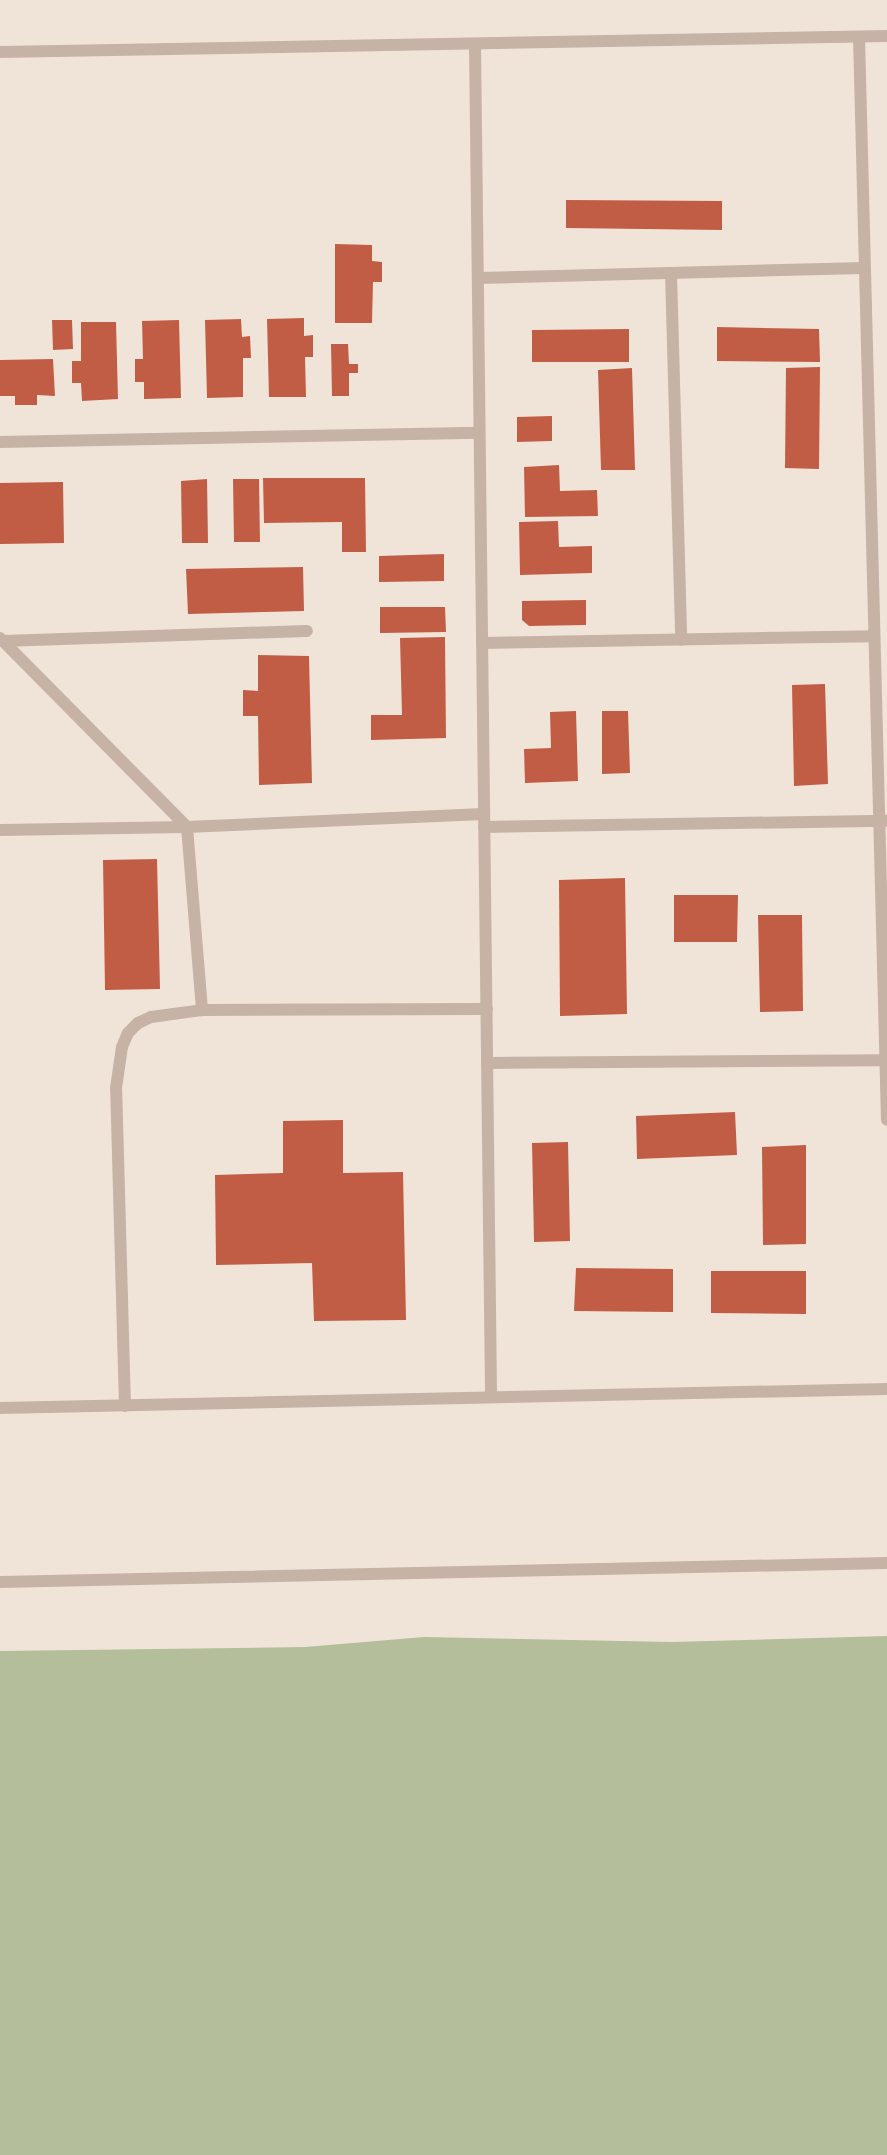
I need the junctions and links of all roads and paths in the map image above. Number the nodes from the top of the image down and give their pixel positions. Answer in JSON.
{"nodes":[{"id":1,"x":887,"y":36,"type":"edge"},
{"id":2,"x":859,"y":37,"type":"junction"},
{"id":3,"x":475,"y":44,"type":"junction"},
{"id":4,"x":0,"y":52,"type":"edge"},
{"id":5,"x":864,"y":268,"type":"junction"},
{"id":6,"x":671,"y":273,"type":"junction"},
{"id":7,"x":478,"y":278,"type":"junction"},
{"id":8,"x":479,"y":433,"type":"junction"},
{"id":9,"x":0,"y":442,"type":"edge"},
{"id":10,"x":308,"y":631,"type":"dead end"},
{"id":11,"x":874,"y":636,"type":"junction"},
{"id":12,"x":2,"y":640,"type":"edge"},
{"id":13,"x":680,"y":640,"type":"junction"},
{"id":14,"x":482,"y":643,"type":"junction"},
{"id":15,"x":484,"y":821,"type":"junction"},
{"id":16,"x":883,"y":821,"type":"edge"},
{"id":17,"x":187,"y":827,"type":"junction"},
{"id":18,"x":0,"y":830,"type":"edge"},
{"id":19,"x":487,"y":1009,"type":"junction"},
{"id":20,"x":202,"y":1010,"type":"junction"},
{"id":21,"x":885,"y":1060,"type":"junction"},
{"id":22,"x":487,"y":1063,"type":"junction"},
{"id":23,"x":887,"y":1120,"type":"edge"},
{"id":24,"x":887,"y":1389,"type":"edge"},
{"id":25,"x":491,"y":1396,"type":"junction"},
{"id":26,"x":125,"y":1406,"type":"junction"},
{"id":27,"x":0,"y":1408,"type":"edge"},
{"id":28,"x":887,"y":1563,"type":"edge"},
{"id":29,"x":0,"y":1582,"type":"edge"}],
"edges":[{"from":1,"to":2,"type":"lane"},
{"from":2,"to":3,"type":"lane"},
{"from":2,"to":5,"type":"lane"},
{"from":3,"to":4,"type":"lane"},
{"from":3,"to":7,"type":"lane"},
{"from":5,"to":6,"type":"lane"},
{"from":5,"to":11,"type":"lane"},
{"from":6,"to":7,"type":"lane"},
{"from":6,"to":13,"type":"lane"},
{"from":7,"to":8,"type":"lane"},
{"from":8,"to":9,"type":"lane"},
{"from":8,"to":14,"type":"lane"},
{"from":10,"to":12,"type":"lane"},
{"from":11,"to":13,"type":"lane"},
{"from":11,"to":16,"type":"lane"},
{"from":12,"to":17,"type":"lane"},
{"from":13,"to":14,"type":"lane"},
{"from":14,"to":15,"type":"lane"},
{"from":15,"to":16,"type":"lane"},
{"from":15,"to":17,"type":"lane"},
{"from":15,"to":19,"type":"lane"},
{"from":16,"to":21,"type":"lane"},
{"from":17,"to":18,"type":"lane"},
{"from":17,"to":20,"type":"lane"},
{"from":19,"to":20,"type":"lane"},
{"from":19,"to":22,"type":"lane"},
{"from":20,"to":26,"type":"lane"},
{"from":21,"to":22,"type":"lane"},
{"from":21,"to":23,"type":"lane"},
{"from":22,"to":25,"type":"lane"},
{"from":24,"to":25,"type":"lane"},
{"from":25,"to":26,"type":"lane"},
{"from":26,"to":27,"type":"lane"},
{"from":28,"to":29,"type":"lane"}]}
